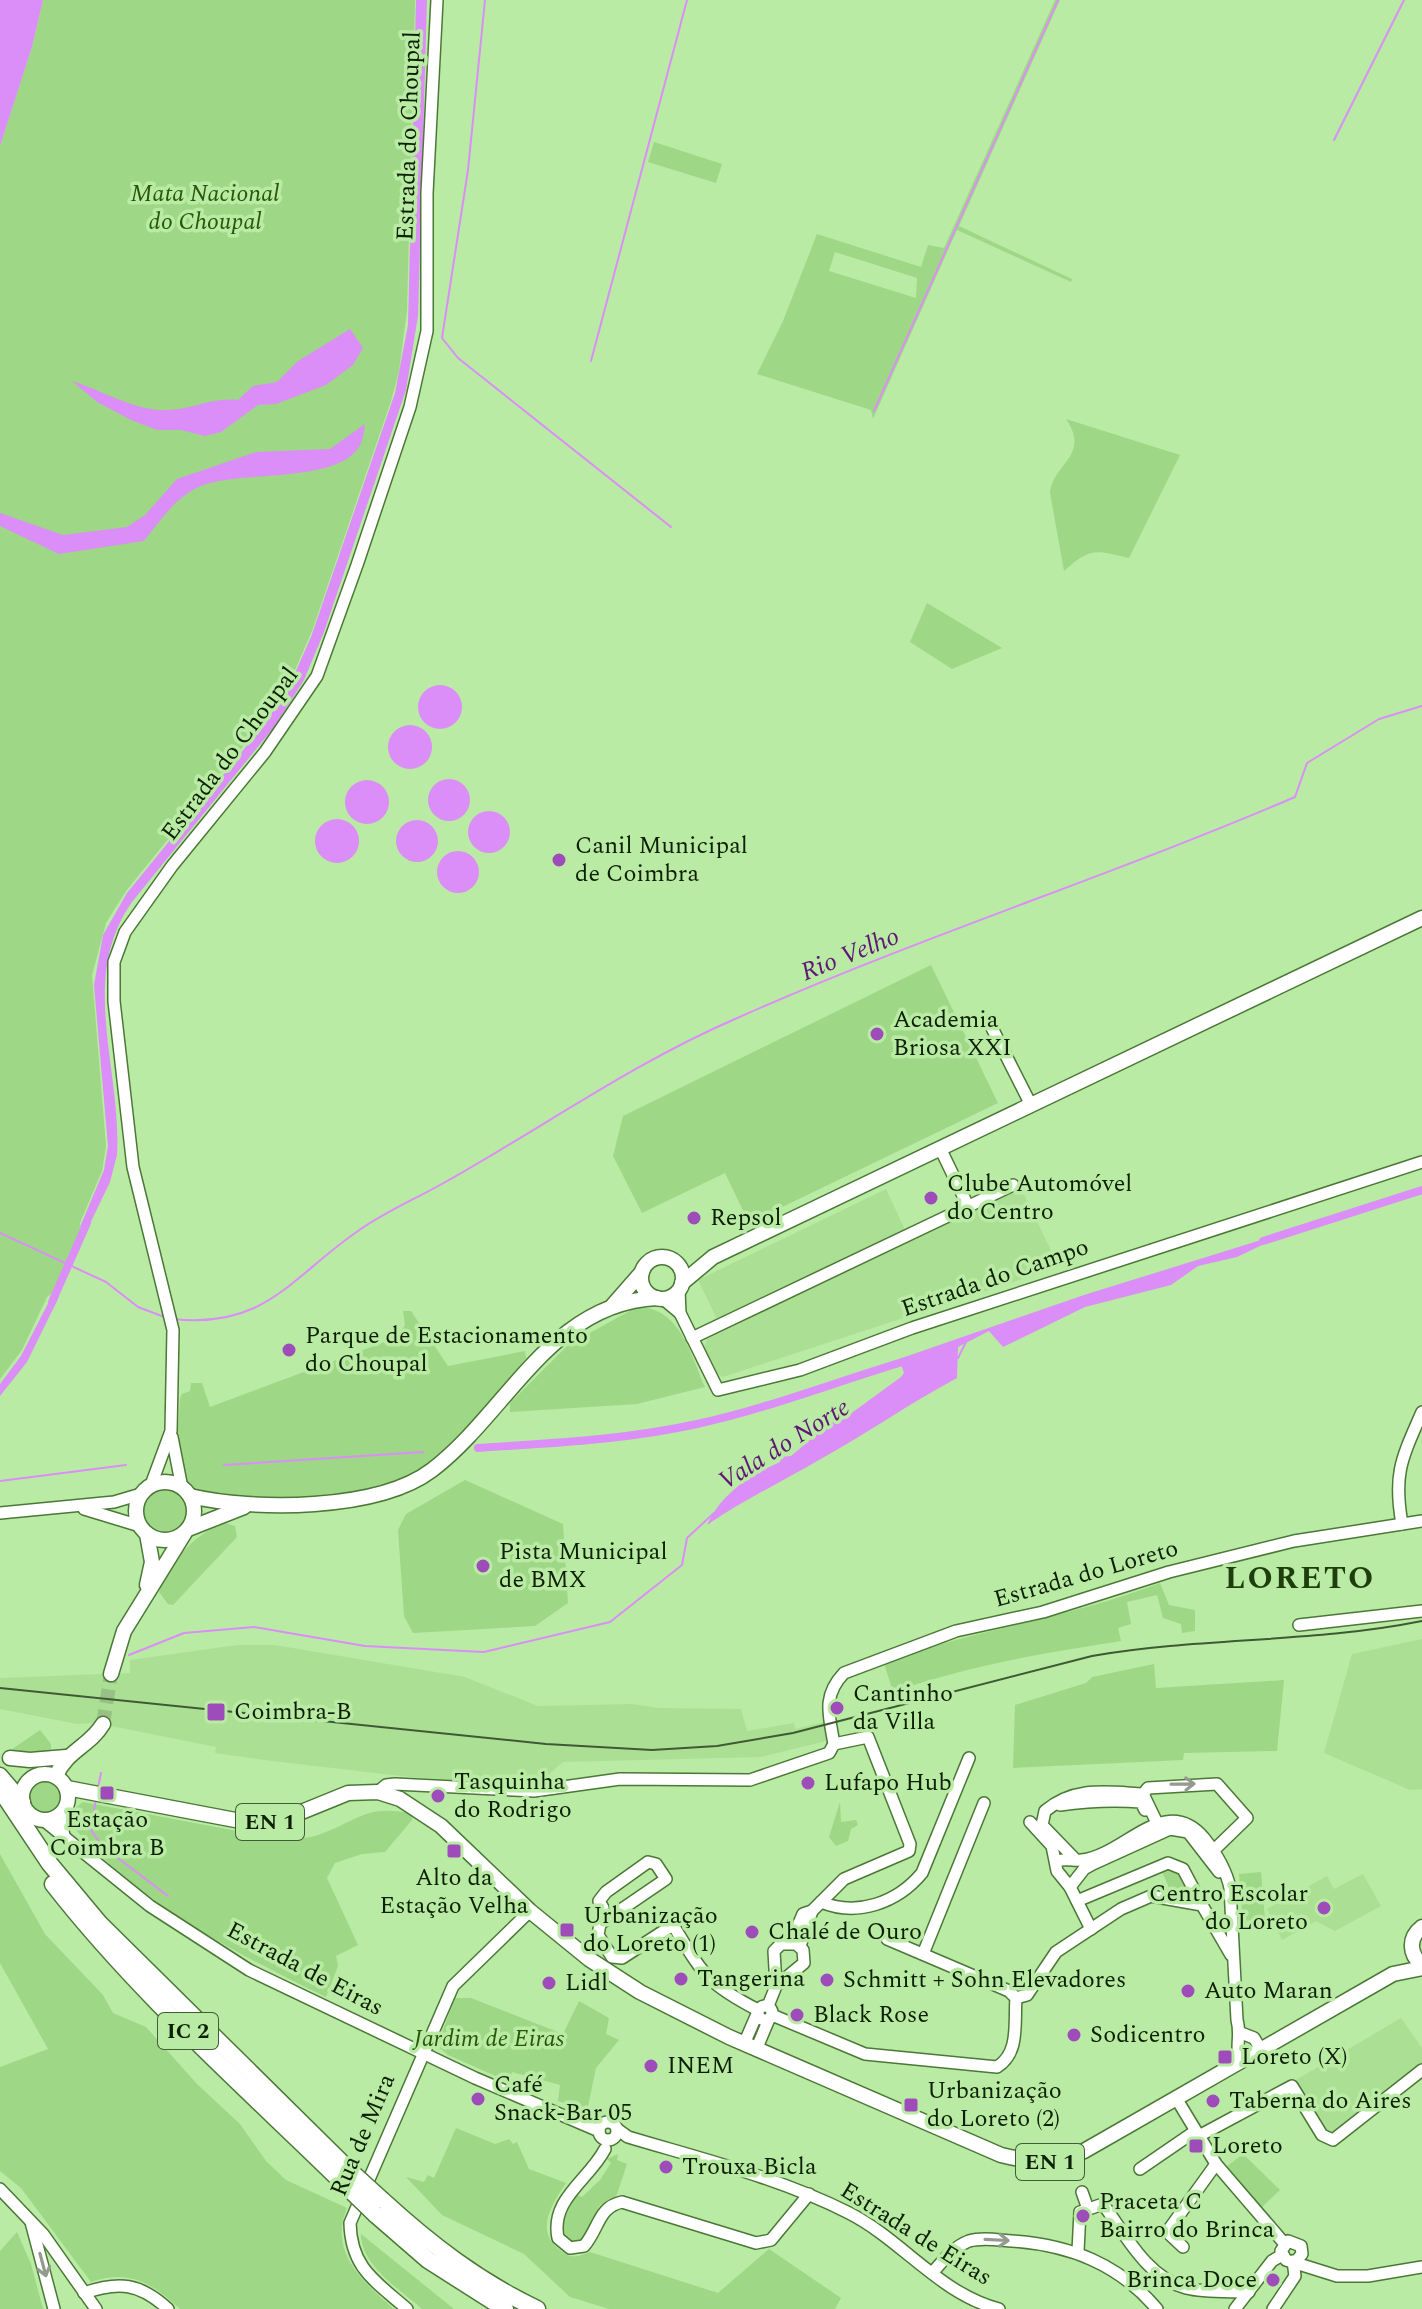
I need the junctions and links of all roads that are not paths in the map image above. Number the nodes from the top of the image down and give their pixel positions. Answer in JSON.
{"nodes":[{"id":1,"x":437,"y":0,"type":"edge"},
{"id":2,"x":1422,"y":919,"type":"edge"},
{"id":3,"x":991,"y":1026,"type":"dead end"},
{"id":4,"x":1031,"y":1105,"type":"junction"},
{"id":5,"x":940,"y":1148,"type":"junction"},
{"id":6,"x":1422,"y":1162,"type":"edge"},
{"id":7,"x":1013,"y":1185,"type":"dead end"},
{"id":8,"x":968,"y":1206,"type":"junction"},
{"id":9,"x":713,"y":1257,"type":"junction"},
{"id":10,"x":675,"y":1261,"type":"junction"},
{"id":11,"x":642,"y":1272,"type":"junction"},
{"id":12,"x":681,"y":1286,"type":"junction"},
{"id":13,"x":660,"y":1298,"type":"junction"},
{"id":14,"x":612,"y":1305,"type":"junction"},
{"id":15,"x":680,"y":1313,"type":"junction"},
{"id":16,"x":692,"y":1338,"type":"junction"},
{"id":17,"x":1422,"y":1412,"type":"edge"},
{"id":18,"x":171,"y":1431,"type":"junction"},
{"id":19,"x":146,"y":1490,"type":"junction"},
{"id":20,"x":186,"y":1492,"type":"junction"},
{"id":21,"x":248,"y":1506,"type":"junction"},
{"id":22,"x":76,"y":1507,"type":"junction"},
{"id":23,"x":0,"y":1513,"type":"edge"},
{"id":24,"x":1422,"y":1521,"type":"edge"},
{"id":25,"x":1402,"y":1524,"type":"junction"},
{"id":26,"x":144,"y":1530,"type":"junction"},
{"id":27,"x":186,"y":1531,"type":"junction"},
{"id":28,"x":145,"y":1595,"type":"junction"},
{"id":29,"x":1422,"y":1611,"type":"edge"},
{"id":30,"x":1299,"y":1625,"type":"dead end"},
{"id":31,"x":111,"y":1674,"type":"tunnel mouth"},
{"id":32,"x":103,"y":1724,"type":"tunnel mouth"},
{"id":33,"x":834,"y":1744,"type":"junction"},
{"id":34,"x":5,"y":1756,"type":"edge"},
{"id":35,"x":61,"y":1757,"type":"junction"},
{"id":36,"x":969,"y":1758,"type":"dead end"},
{"id":37,"x":0,"y":1775,"type":"edge"},
{"id":38,"x":46,"y":1775,"type":"junction"},
{"id":39,"x":0,"y":1789,"type":"edge"},
{"id":40,"x":378,"y":1792,"type":"junction"},
{"id":41,"x":67,"y":1793,"type":"junction"},
{"id":42,"x":1143,"y":1794,"type":"junction"},
{"id":43,"x":23,"y":1802,"type":"junction"},
{"id":44,"x":984,"y":1803,"type":"dead end"},
{"id":45,"x":1052,"y":1805,"type":"junction"},
{"id":46,"x":0,"y":1807,"type":"edge"},
{"id":47,"x":60,"y":1814,"type":"junction"},
{"id":48,"x":42,"y":1819,"type":"junction"},
{"id":49,"x":1030,"y":1822,"type":"dead end"},
{"id":50,"x":1156,"y":1826,"type":"junction"},
{"id":51,"x":64,"y":1836,"type":"junction"},
{"id":52,"x":1214,"y":1850,"type":"junction"},
{"id":53,"x":1075,"y":1859,"type":"junction"},
{"id":54,"x":1057,"y":1861,"type":"junction"},
{"id":55,"x":46,"y":1867,"type":"junction"},
{"id":56,"x":1070,"y":1887,"type":"junction"},
{"id":57,"x":1077,"y":1901,"type":"junction"},
{"id":58,"x":821,"y":1902,"type":"junction"},
{"id":59,"x":1229,"y":1903,"type":"junction"},
{"id":60,"x":1202,"y":1905,"type":"junction"},
{"id":61,"x":603,"y":1908,"type":"dead end"},
{"id":62,"x":530,"y":1911,"type":"junction"},
{"id":63,"x":1422,"y":1927,"type":"edge"},
{"id":64,"x":1091,"y":1929,"type":"junction"},
{"id":65,"x":887,"y":1939,"type":"dead end"},
{"id":66,"x":1412,"y":1939,"type":"junction"},
{"id":67,"x":795,"y":1944,"type":"junction"},
{"id":68,"x":923,"y":1954,"type":"junction"},
{"id":69,"x":1232,"y":1958,"type":"junction"},
{"id":70,"x":1422,"y":1966,"type":"edge"},
{"id":71,"x":1393,"y":1974,"type":"junction"},
{"id":72,"x":776,"y":1986,"type":"junction"},
{"id":73,"x":1016,"y":1998,"type":"junction"},
{"id":74,"x":765,"y":2013,"type":"junction"},
{"id":75,"x":1241,"y":2033,"type":"junction"},
{"id":76,"x":750,"y":2047,"type":"junction"},
{"id":77,"x":1260,"y":2048,"type":"junction"},
{"id":78,"x":422,"y":2053,"type":"junction"},
{"id":79,"x":1239,"y":2060,"type":"junction"},
{"id":80,"x":1422,"y":2070,"type":"edge"},
{"id":81,"x":1176,"y":2098,"type":"junction"},
{"id":82,"x":1195,"y":2134,"type":"junction"},
{"id":83,"x":605,"y":2149,"type":"dead end"},
{"id":84,"x":1216,"y":2164,"type":"junction"},
{"id":85,"x":1140,"y":2169,"type":"dead end"},
{"id":86,"x":0,"y":2189,"type":"edge"},
{"id":87,"x":1082,"y":2192,"type":"dead end"},
{"id":88,"x":809,"y":2194,"type":"junction"},
{"id":89,"x":378,"y":2207,"type":"junction"},
{"id":90,"x":1088,"y":2209,"type":"junction"},
{"id":91,"x":30,"y":2222,"type":"junction"},
{"id":92,"x":1183,"y":2247,"type":"dead end"},
{"id":93,"x":1078,"y":2251,"type":"junction"},
{"id":94,"x":1292,"y":2254,"type":"junction"},
{"id":95,"x":1422,"y":2267,"type":"edge"},
{"id":96,"x":932,"y":2273,"type":"junction"},
{"id":97,"x":1249,"y":2292,"type":"junction"},
{"id":98,"x":84,"y":2293,"type":"junction"},
{"id":99,"x":995,"y":2308,"type":"edge"},
{"id":100,"x":54,"y":2309,"type":"edge"},
{"id":101,"x":96,"y":2309,"type":"edge"},
{"id":102,"x":168,"y":2309,"type":"edge"},
{"id":103,"x":407,"y":2309,"type":"edge"},
{"id":104,"x":505,"y":2309,"type":"edge"},
{"id":105,"x":537,"y":2309,"type":"edge"},
{"id":106,"x":1157,"y":2309,"type":"edge"},
{"id":107,"x":1235,"y":2309,"type":"edge"},
{"id":108,"x":1273,"y":2309,"type":"edge"}],
"edges":[{"from":1,"to":18,"type":"street","name":"Estrada do Choupal"},
{"from":2,"to":4,"type":"main road"},
{"from":3,"to":4,"type":"street"},
{"from":4,"to":5,"type":"main road"},
{"from":5,"to":8,"type":"street"},
{"from":5,"to":9,"type":"main road"},
{"from":6,"to":16,"type":"street","name":"Estrada do Campo"},
{"from":7,"to":8,"type":"street"},
{"from":8,"to":16,"type":"street"},
{"from":9,"to":10,"type":"main road"},
{"from":9,"to":12,"type":"main road"},
{"from":10,"to":11,"type":"main road"},
{"from":10,"to":12,"type":"main road"},
{"from":11,"to":13,"type":"main road"},
{"from":11,"to":14,"type":"main road"},
{"from":12,"to":13,"type":"main road"},
{"from":12,"to":15,"type":"street"},
{"from":13,"to":14,"type":"main road"},
{"from":13,"to":15,"type":"street"},
{"from":14,"to":21,"type":"main road"},
{"from":15,"to":16,"type":"street"},
{"from":17,"to":25,"type":"street"},
{"from":18,"to":19,"type":"street","name":"Estrada do Choupal"},
{"from":18,"to":20,"type":"street","name":"Estrada do Choupal"},
{"from":19,"to":20,"type":"main road"},
{"from":19,"to":22,"type":"street"},
{"from":19,"to":26,"type":"main road"},
{"from":20,"to":21,"type":"main road"},
{"from":20,"to":27,"type":"main road"},
{"from":21,"to":27,"type":"main road"},
{"from":22,"to":23,"type":"street"},
{"from":22,"to":26,"type":"street"},
{"from":24,"to":25,"type":"street","name":"Estrada do Loreto"},
{"from":25,"to":33,"type":"street","name":"Estrada do Loreto"},
{"from":26,"to":27,"type":"main road"},
{"from":26,"to":28,"type":"main road"},
{"from":27,"to":28,"type":"main road"},
{"from":28,"to":31,"type":"main road"},
{"from":29,"to":30,"type":"street"},
{"from":32,"to":35,"type":"main road"},
{"from":33,"to":40,"type":"street"},
{"from":33,"to":58,"type":"street"},
{"from":34,"to":35,"type":"main road"},
{"from":34,"to":38,"type":"main road"},
{"from":35,"to":38,"type":"main road"},
{"from":36,"to":58,"type":"street"},
{"from":37,"to":43,"type":"main road"},
{"from":38,"to":41,"type":"main road"},
{"from":38,"to":43,"type":"main road"},
{"from":39,"to":55,"type":"highway","number":"IC 2"},
{"from":40,"to":41,"type":"main road","number":"EN 1"},
{"from":40,"to":62,"type":"main road","number":"EN 1"},
{"from":41,"to":47,"type":"main road"},
{"from":42,"to":45,"type":"street"},
{"from":42,"to":50,"type":"street"},
{"from":42,"to":52,"type":"street","one_way":true},
{"from":43,"to":48,"type":"main road"},
{"from":44,"to":68,"type":"street"},
{"from":45,"to":50,"type":"street"},
{"from":45,"to":53,"type":"street"},
{"from":46,"to":55,"type":"highway","number":"IC 2"},
{"from":47,"to":48,"type":"main road"},
{"from":47,"to":51,"type":"street"},
{"from":48,"to":51,"type":"street","name":"Estrada de Eiras"},
{"from":49,"to":54,"type":"street"},
{"from":50,"to":52,"type":"street"},
{"from":50,"to":53,"type":"street"},
{"from":51,"to":78,"type":"street","name":"Estrada de Eiras"},
{"from":52,"to":59,"type":"street"},
{"from":53,"to":54,"type":"street"},
{"from":54,"to":56,"type":"street"},
{"from":55,"to":89,"type":"highway","number":"IC 2","bridge":true},
{"from":56,"to":57,"type":"street"},
{"from":56,"to":59,"type":"street"},
{"from":57,"to":60,"type":"street"},
{"from":57,"to":64,"type":"street"},
{"from":58,"to":67,"type":"street"},
{"from":59,"to":69,"type":"street"},
{"from":60,"to":64,"type":"street"},
{"from":60,"to":69,"type":"street"},
{"from":61,"to":74,"type":"street"},
{"from":62,"to":76,"type":"main road","number":"EN 1"},
{"from":62,"to":78,"type":"street","name":"Rua de Mira"},
{"from":63,"to":66,"type":"main road"},
{"from":64,"to":73,"type":"street"},
{"from":65,"to":68,"type":"street"},
{"from":66,"to":70,"type":"main road","number":"EN 1"},
{"from":66,"to":71,"type":"main road"},
{"from":67,"to":72,"type":"street"},
{"from":67,"to":72,"type":"street"},
{"from":68,"to":73,"type":"street"},
{"from":69,"to":75,"type":"street"},
{"from":70,"to":71,"type":"main road","number":"EN 1"},
{"from":71,"to":77,"type":"main road","number":"EN 1"},
{"from":72,"to":74,"type":"street"},
{"from":73,"to":74,"type":"street"},
{"from":74,"to":76,"type":"street"},
{"from":75,"to":77,"type":"street"},
{"from":75,"to":79,"type":"street"},
{"from":76,"to":81,"type":"main road","number":"EN 1"},
{"from":77,"to":79,"type":"main road","number":"EN 1"},
{"from":78,"to":88,"type":"street","name":"Estrada de Eiras"},
{"from":78,"to":103,"type":"street","name":"Rua de Mira"},
{"from":79,"to":81,"type":"main road","number":"EN 1"},
{"from":80,"to":82,"type":"street"},
{"from":81,"to":82,"type":"street"},
{"from":82,"to":84,"type":"street"},
{"from":82,"to":85,"type":"street"},
{"from":83,"to":88,"type":"street"},
{"from":84,"to":92,"type":"street"},
{"from":84,"to":94,"type":"street"},
{"from":86,"to":91,"type":"street"},
{"from":87,"to":90,"type":"street"},
{"from":88,"to":96,"type":"street","name":"Estrada de Eiras"},
{"from":89,"to":104,"type":"highway","number":"IC 2"},
{"from":89,"to":105,"type":"highway","number":"IC 2"},
{"from":90,"to":93,"type":"street"},
{"from":90,"to":97,"type":"street"},
{"from":91,"to":98,"type":"street"},
{"from":91,"to":100,"type":"street","one_way":true},
{"from":96,"to":93,"type":"street","one_way":true},
{"from":93,"to":106,"type":"street"},
{"from":94,"to":95,"type":"street"},
{"from":94,"to":97,"type":"street"},
{"from":94,"to":108,"type":"street"},
{"from":96,"to":99,"type":"street","name":"Estrada de Eiras"},
{"from":97,"to":107,"type":"street"},
{"from":98,"to":101,"type":"street"},
{"from":98,"to":102,"type":"street"}]}
